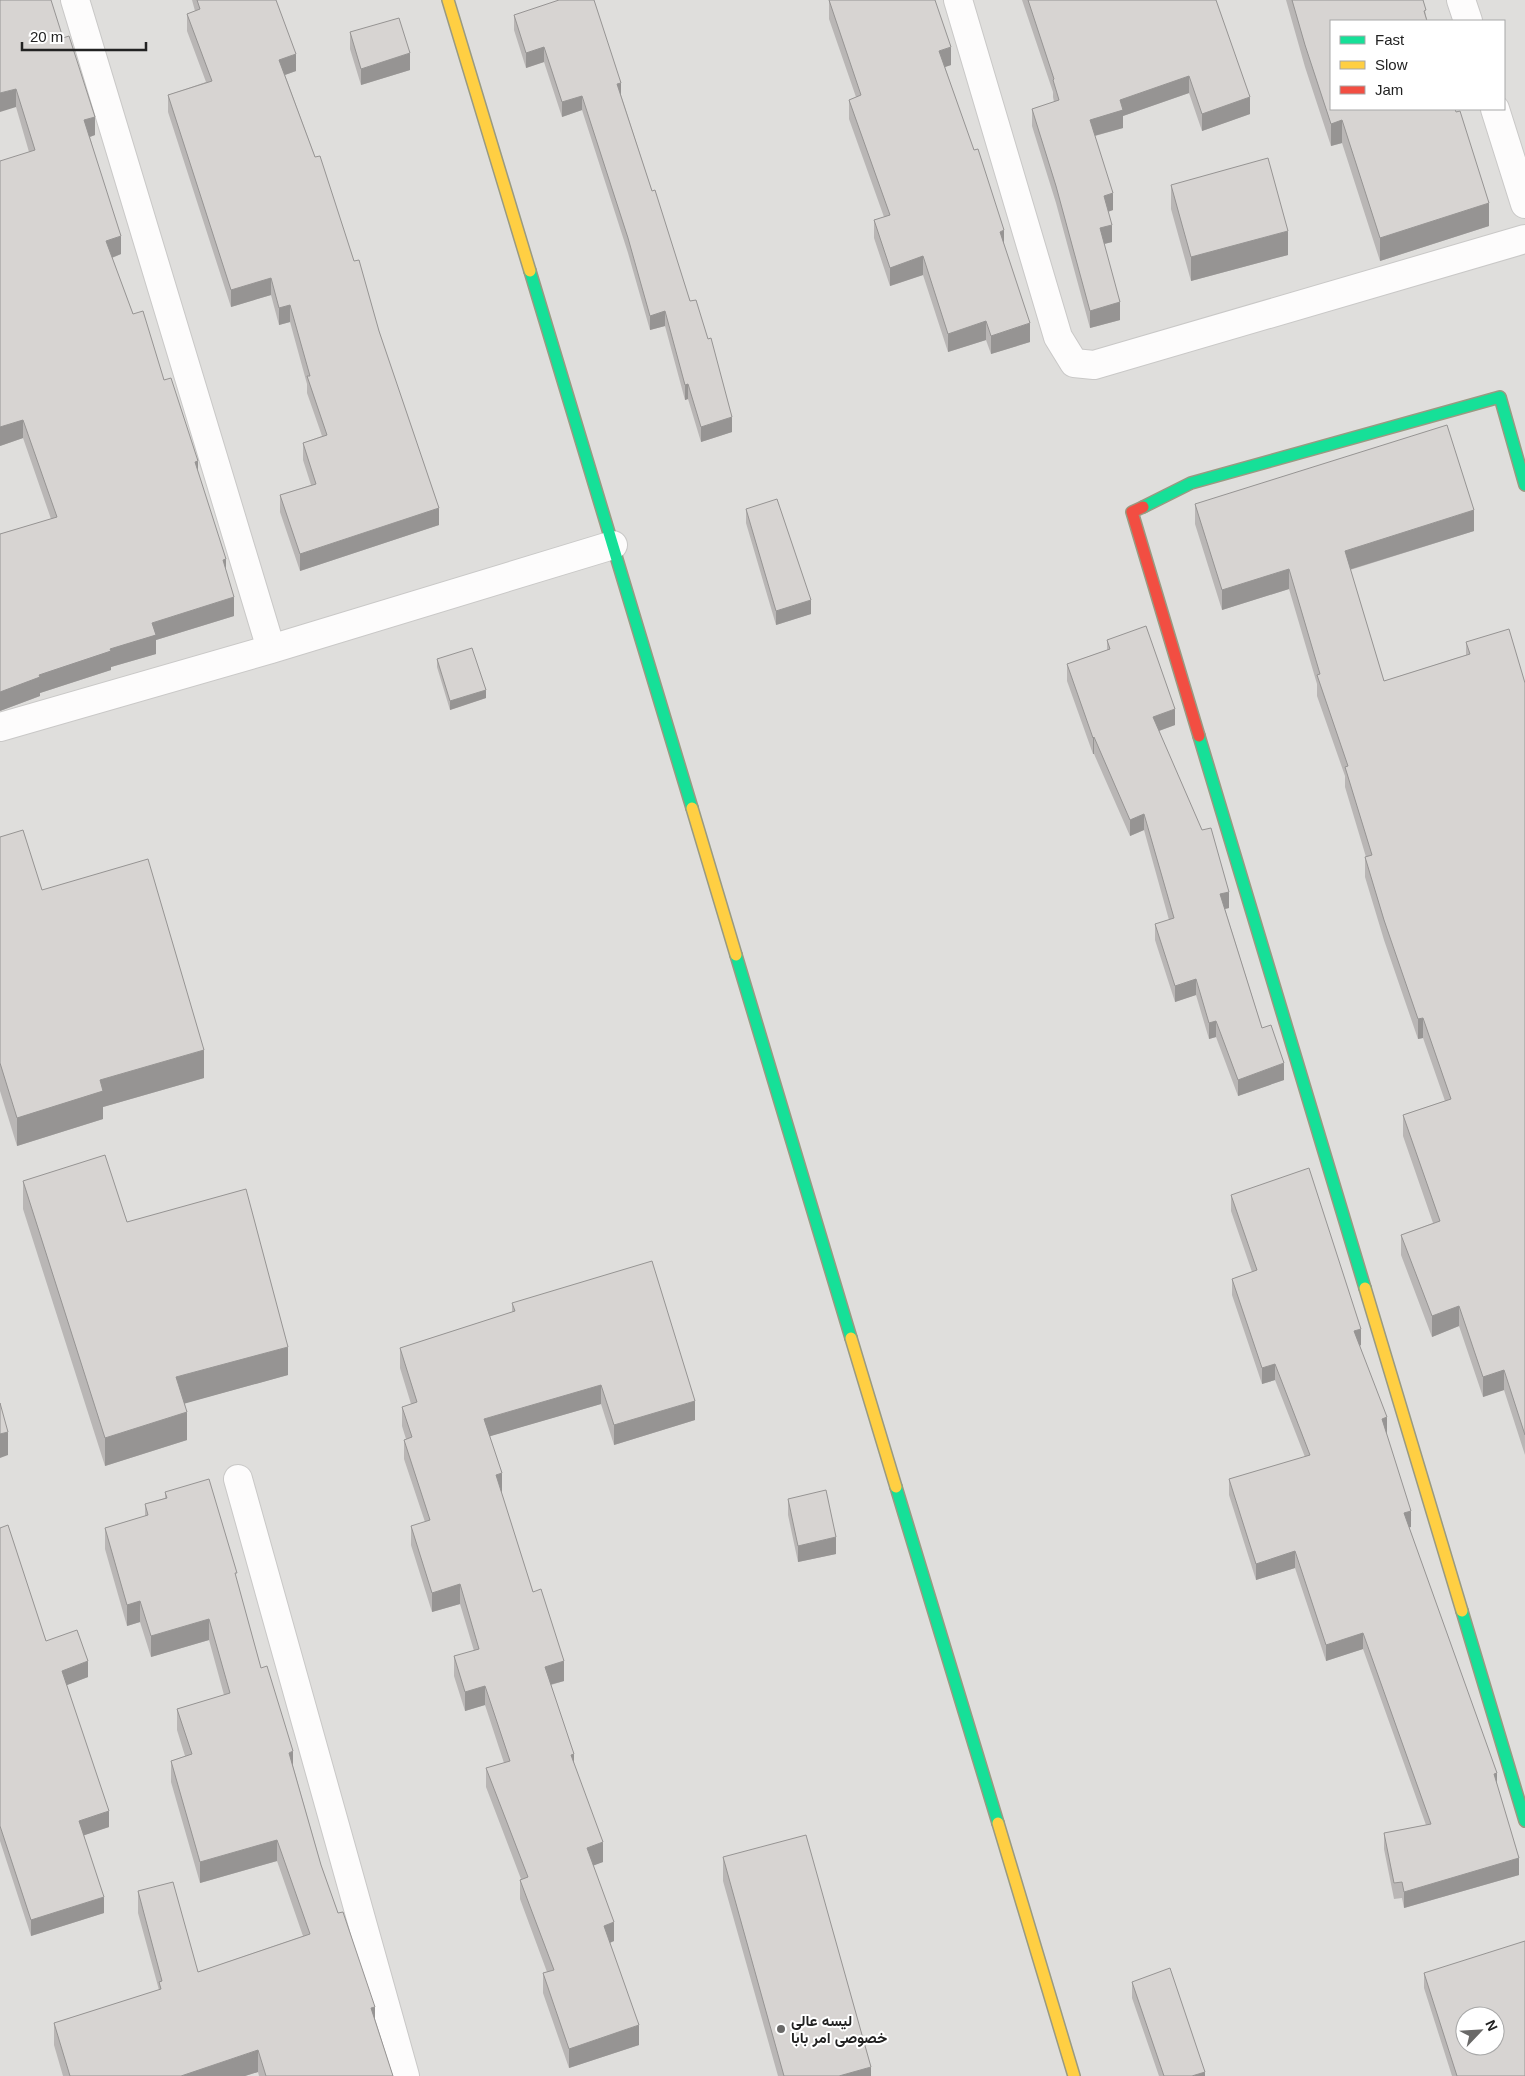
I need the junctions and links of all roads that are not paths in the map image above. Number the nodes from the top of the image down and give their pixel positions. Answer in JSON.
{"nodes":[{"id":1,"x":75,"y":0,"type":"edge"},
{"id":2,"x":448,"y":0,"type":"edge"},
{"id":3,"x":958,"y":0,"type":"edge"},
{"id":4,"x":1462,"y":0,"type":"edge"},
{"id":5,"x":1468,"y":20,"type":"edge"},
{"id":6,"x":1495,"y":110,"type":"edge"},
{"id":7,"x":1525,"y":204,"type":"edge"},
{"id":8,"x":1525,"y":239,"type":"edge"},
{"id":9,"x":1525,"y":485,"type":"edge"},
{"id":10,"x":613,"y":545,"type":"junction"},
{"id":11,"x":271,"y":649,"type":"junction"},
{"id":12,"x":0,"y":727,"type":"edge"},
{"id":13,"x":238,"y":1479,"type":"dead end"},
{"id":14,"x":1525,"y":1821,"type":"edge"},
{"id":15,"x":405,"y":2076,"type":"edge"},
{"id":16,"x":1074,"y":2076,"type":"edge"}],
"edges":[{"from":1,"to":11,"type":"street"},
{"from":2,"to":10,"type":"street"},
{"from":3,"to":8,"type":"street"},
{"from":4,"to":5,"type":"street"},
{"from":6,"to":7,"type":"street"},
{"from":9,"to":14,"type":"street"},
{"from":10,"to":11,"type":"street"},
{"from":10,"to":16,"type":"street"},
{"from":11,"to":12,"type":"street"},
{"from":13,"to":15,"type":"street"}]}
